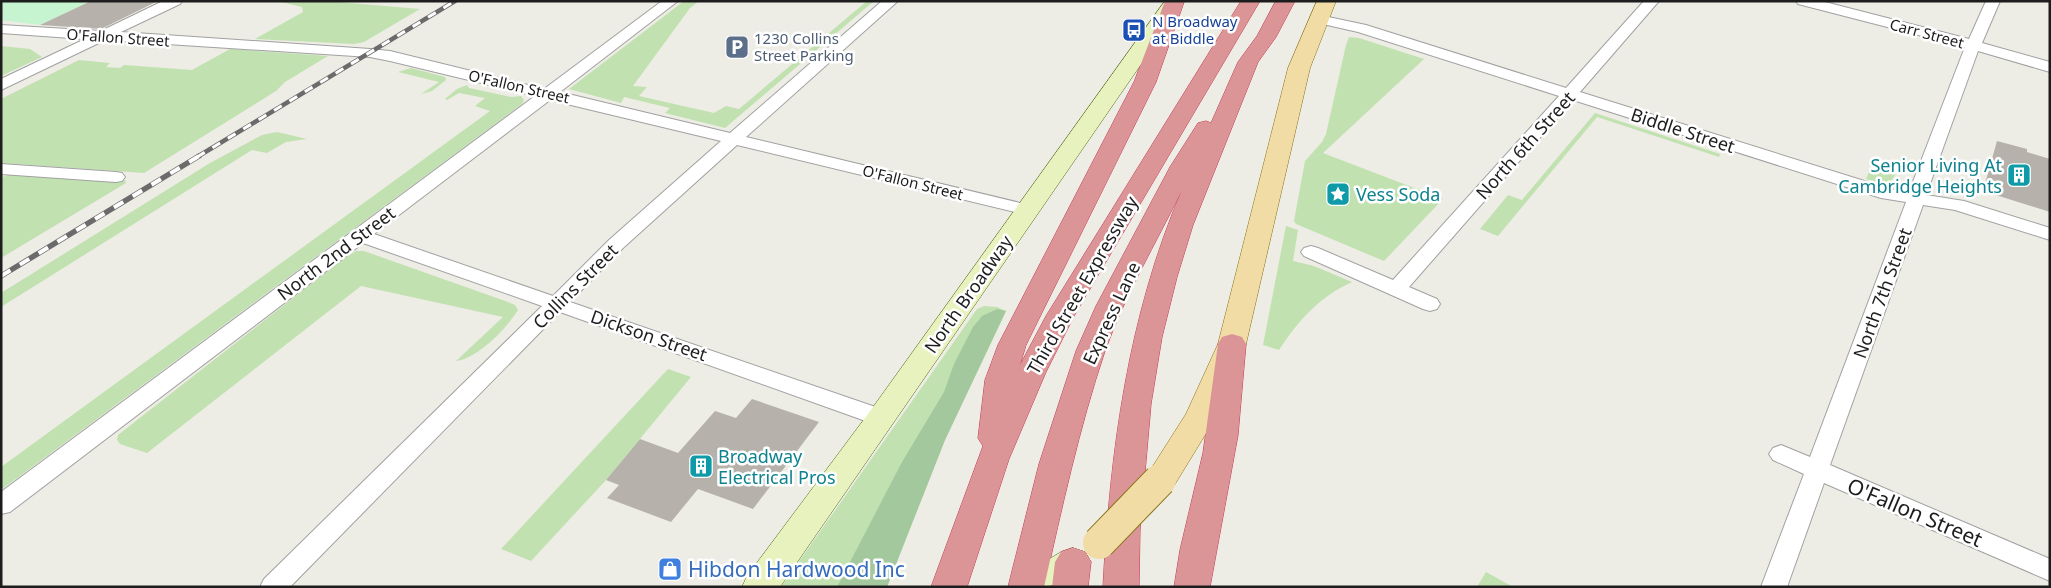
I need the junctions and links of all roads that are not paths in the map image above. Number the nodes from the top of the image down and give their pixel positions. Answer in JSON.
{"nodes":[{"id":1,"x":175,"y":1,"type":"edge"},
{"id":2,"x":671,"y":1,"type":"edge"},
{"id":3,"x":891,"y":1,"type":"edge"},
{"id":4,"x":1252,"y":1,"type":"edge"},
{"id":5,"x":1286,"y":1,"type":"edge"},
{"id":6,"x":1652,"y":1,"type":"edge"},
{"id":7,"x":1803,"y":1,"type":"edge"},
{"id":8,"x":1993,"y":1,"type":"edge"},
{"id":9,"x":1175,"y":2,"type":"edge"},
{"id":10,"x":1323,"y":10,"type":"edge"},
{"id":11,"x":1,"y":29,"type":"edge"},
{"id":12,"x":103,"y":36,"type":"junction"},
{"id":13,"x":1973,"y":46,"type":"junction"},
{"id":14,"x":1257,"y":49,"type":"junction"},
{"id":15,"x":2050,"y":66,"type":"edge"},
{"id":16,"x":1,"y":85,"type":"edge"},
{"id":17,"x":549,"y":93,"type":"junction"},
{"id":18,"x":1571,"y":94,"type":"junction"},
{"id":19,"x":733,"y":139,"type":"junction"},
{"id":20,"x":1,"y":169,"type":"edge"},
{"id":21,"x":116,"y":177,"type":"dead end"},
{"id":22,"x":1917,"y":198,"type":"junction"},
{"id":23,"x":1027,"y":210,"type":"junction"},
{"id":24,"x":2050,"y":234,"type":"edge"},
{"id":25,"x":359,"y":235,"type":"junction"},
{"id":26,"x":1311,"y":252,"type":"dead end"},
{"id":27,"x":1396,"y":289,"type":"junction"},
{"id":28,"x":558,"y":303,"type":"junction"},
{"id":29,"x":1430,"y":304,"type":"dead end"},
{"id":30,"x":1232,"y":344,"type":"junction"},
{"id":31,"x":882,"y":418,"type":"junction"},
{"id":32,"x":1781,"y":454,"type":"dead end"},
{"id":33,"x":992,"y":459,"type":"junction"},
{"id":34,"x":1817,"y":470,"type":"junction"},
{"id":35,"x":1,"y":505,"type":"edge"},
{"id":36,"x":2050,"y":570,"type":"edge"},
{"id":37,"x":1058,"y":574,"type":"edge"},
{"id":38,"x":274,"y":587,"type":"edge"},
{"id":39,"x":760,"y":587,"type":"edge"},
{"id":40,"x":948,"y":587,"type":"edge"},
{"id":41,"x":1121,"y":587,"type":"edge"},
{"id":42,"x":1192,"y":587,"type":"edge"},
{"id":43,"x":1774,"y":587,"type":"edge"}],
"edges":[{"from":1,"to":12,"type":"street"},
{"from":2,"to":17,"type":"street","name":"North 2nd Street"},
{"from":3,"to":19,"type":"street","name":"Collins Street"},
{"from":4,"to":33,"type":"highway","name":"Third Street Expressway"},
{"from":5,"to":14,"type":"highway"},
{"from":6,"to":18,"type":"street","name":"North 6th Street"},
{"from":7,"to":13,"type":"street","name":"Carr Street"},
{"from":8,"to":13,"type":"street","name":"North 7th Street"},
{"from":9,"to":23,"type":"main road","name":"North Broadway"},
{"from":9,"to":33,"type":"highway"},
{"from":10,"to":18,"type":"street","name":"Biddle Street"},
{"from":10,"to":30,"type":"main road"},
{"from":11,"to":12,"type":"street","name":"O'Fallon Street"},
{"from":12,"to":16,"type":"street"},
{"from":12,"to":17,"type":"street","name":"O'Fallon Street"},
{"from":13,"to":15,"type":"street","name":"Carr Street"},
{"from":13,"to":22,"type":"street","name":"North 7th Street"},
{"from":14,"to":37,"type":"highway","name":"Express Lane"},
{"from":14,"to":41,"type":"highway"},
{"from":17,"to":19,"type":"street","name":"O'Fallon Street"},
{"from":17,"to":25,"type":"street","name":"North 2nd Street"},
{"from":18,"to":22,"type":"street","name":"Biddle Street"},
{"from":18,"to":27,"type":"street","name":"North 6th Street"},
{"from":19,"to":23,"type":"street","name":"O'Fallon Street"},
{"from":19,"to":28,"type":"street","name":"Collins Street"},
{"from":20,"to":21,"type":"street"},
{"from":22,"to":24,"type":"street","name":"Biddle Street"},
{"from":22,"to":34,"type":"street","name":"North 7th Street"},
{"from":23,"to":31,"type":"main road","name":"North Broadway"},
{"from":25,"to":28,"type":"street","name":"Dickson Street"},
{"from":25,"to":35,"type":"street","name":"North 2nd Street"},
{"from":26,"to":27,"type":"street"},
{"from":27,"to":29,"type":"street"},
{"from":28,"to":31,"type":"street","name":"Dickson Street"},
{"from":28,"to":38,"type":"street","name":"Collins Street"},
{"from":30,"to":37,"type":"main road","bridge":true},
{"from":30,"to":42,"type":"highway"},
{"from":31,"to":39,"type":"main road","name":"North Broadway"},
{"from":32,"to":34,"type":"street","name":"O'Fallon Street"},
{"from":33,"to":40,"type":"highway","name":"Third Street Expressway"},
{"from":34,"to":36,"type":"street","name":"O'Fallon Street"},
{"from":34,"to":43,"type":"street","name":"North 7th Street"}]}
